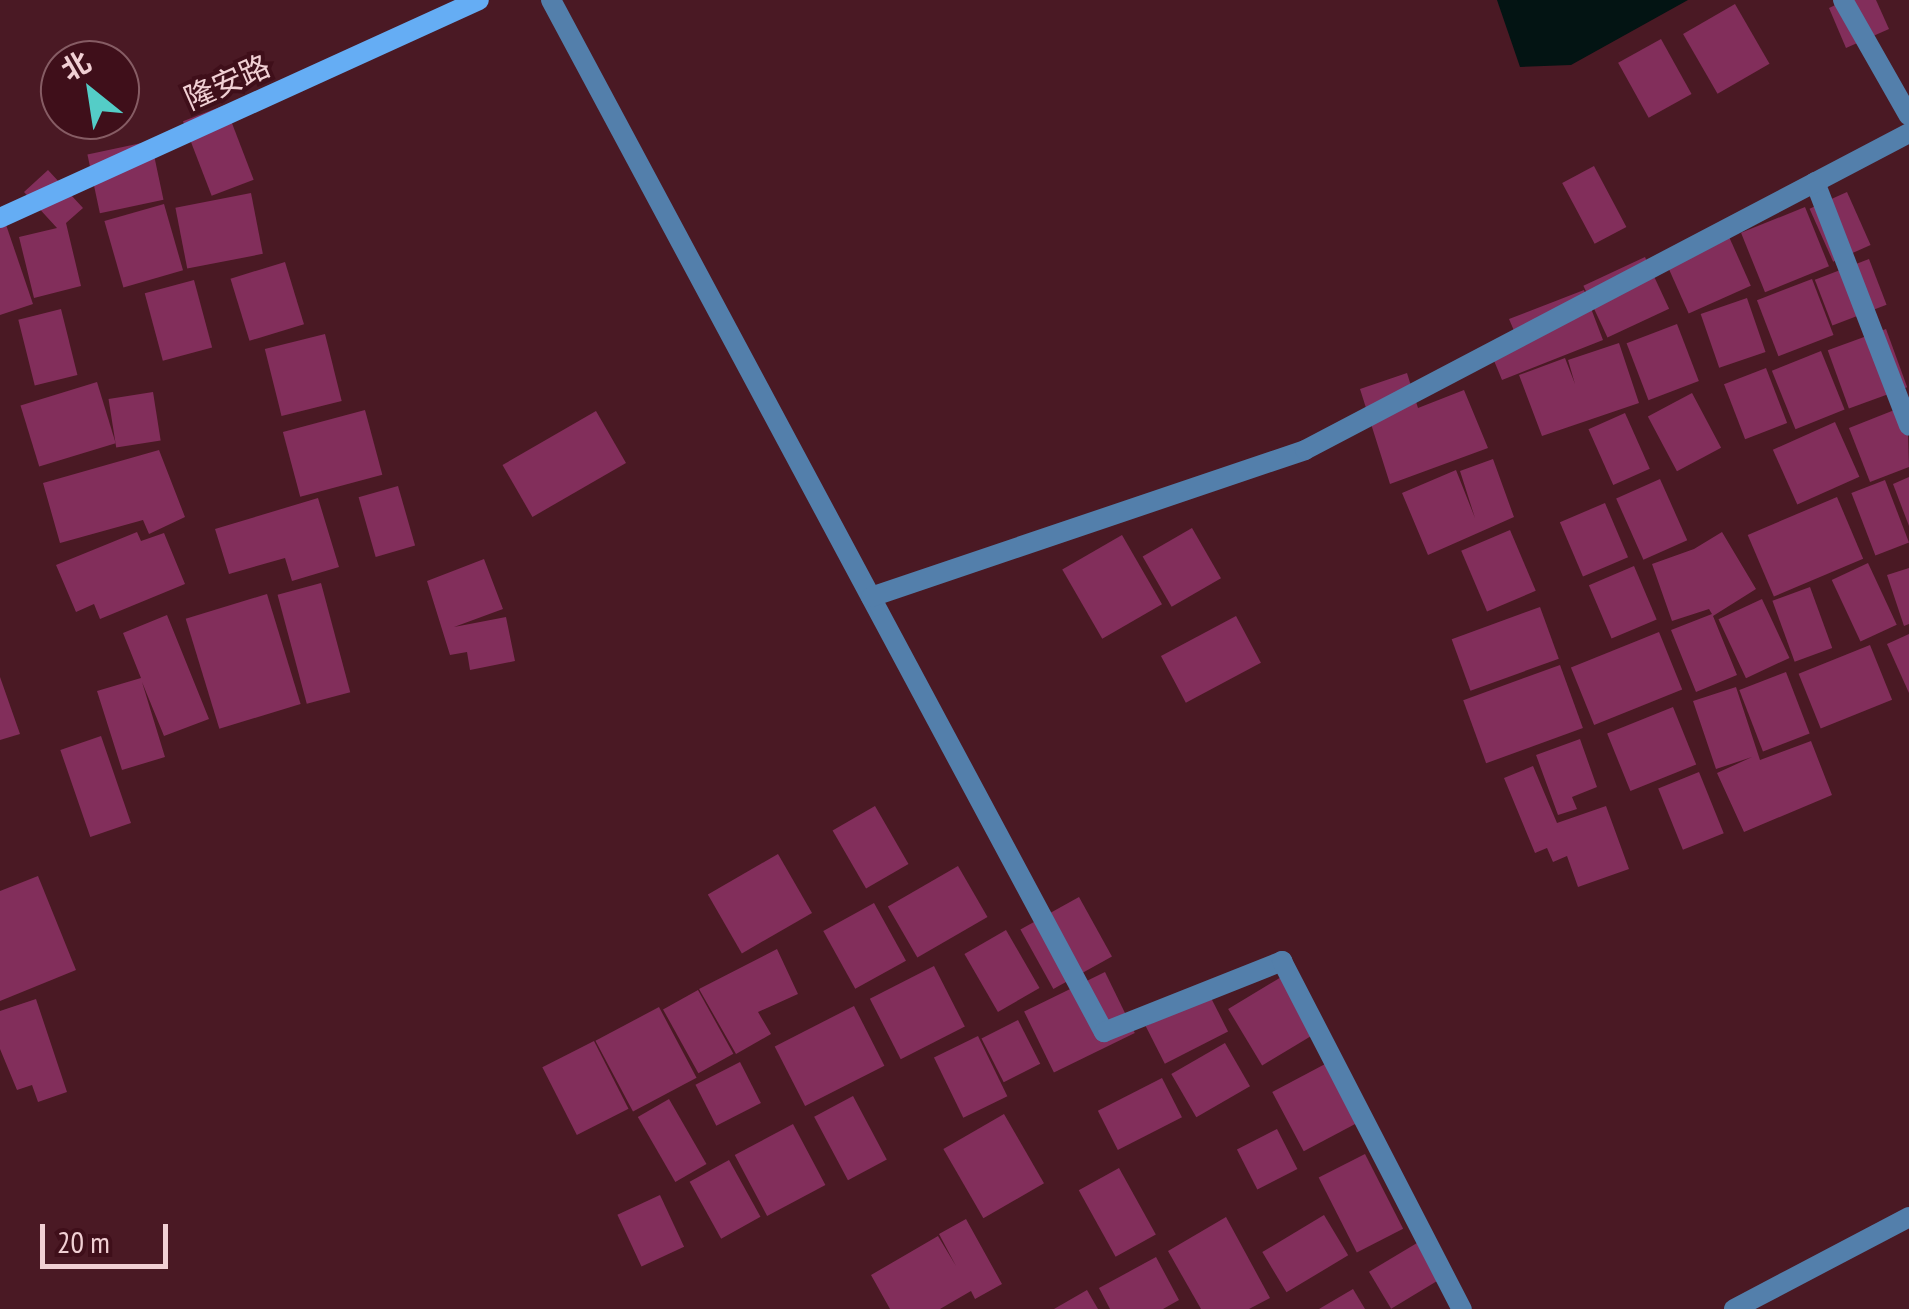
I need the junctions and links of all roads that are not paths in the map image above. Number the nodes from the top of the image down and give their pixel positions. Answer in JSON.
{"nodes":[{"id":1,"x":479,"y":0,"type":"edge"},
{"id":2,"x":551,"y":0,"type":"edge"},
{"id":3,"x":1844,"y":0,"type":"edge"},
{"id":4,"x":1909,"y":116,"type":"edge"},
{"id":5,"x":1909,"y":133,"type":"edge"},
{"id":6,"x":1815,"y":182,"type":"junction"},
{"id":7,"x":0,"y":218,"type":"edge"},
{"id":8,"x":1909,"y":425,"type":"edge"},
{"id":9,"x":871,"y":597,"type":"junction"},
{"id":10,"x":1909,"y":1217,"type":"edge"},
{"id":11,"x":1462,"y":1309,"type":"edge"},
{"id":12,"x":1734,"y":1309,"type":"edge"}],
"edges":[{"from":1,"to":7,"type":"street","name":"隆安路"},
{"from":2,"to":9,"type":"street"},
{"from":3,"to":4,"type":"street"},
{"from":5,"to":6,"type":"street"},
{"from":6,"to":8,"type":"street"},
{"from":6,"to":9,"type":"street"},
{"from":9,"to":11,"type":"street"},
{"from":10,"to":12,"type":"street"}]}
